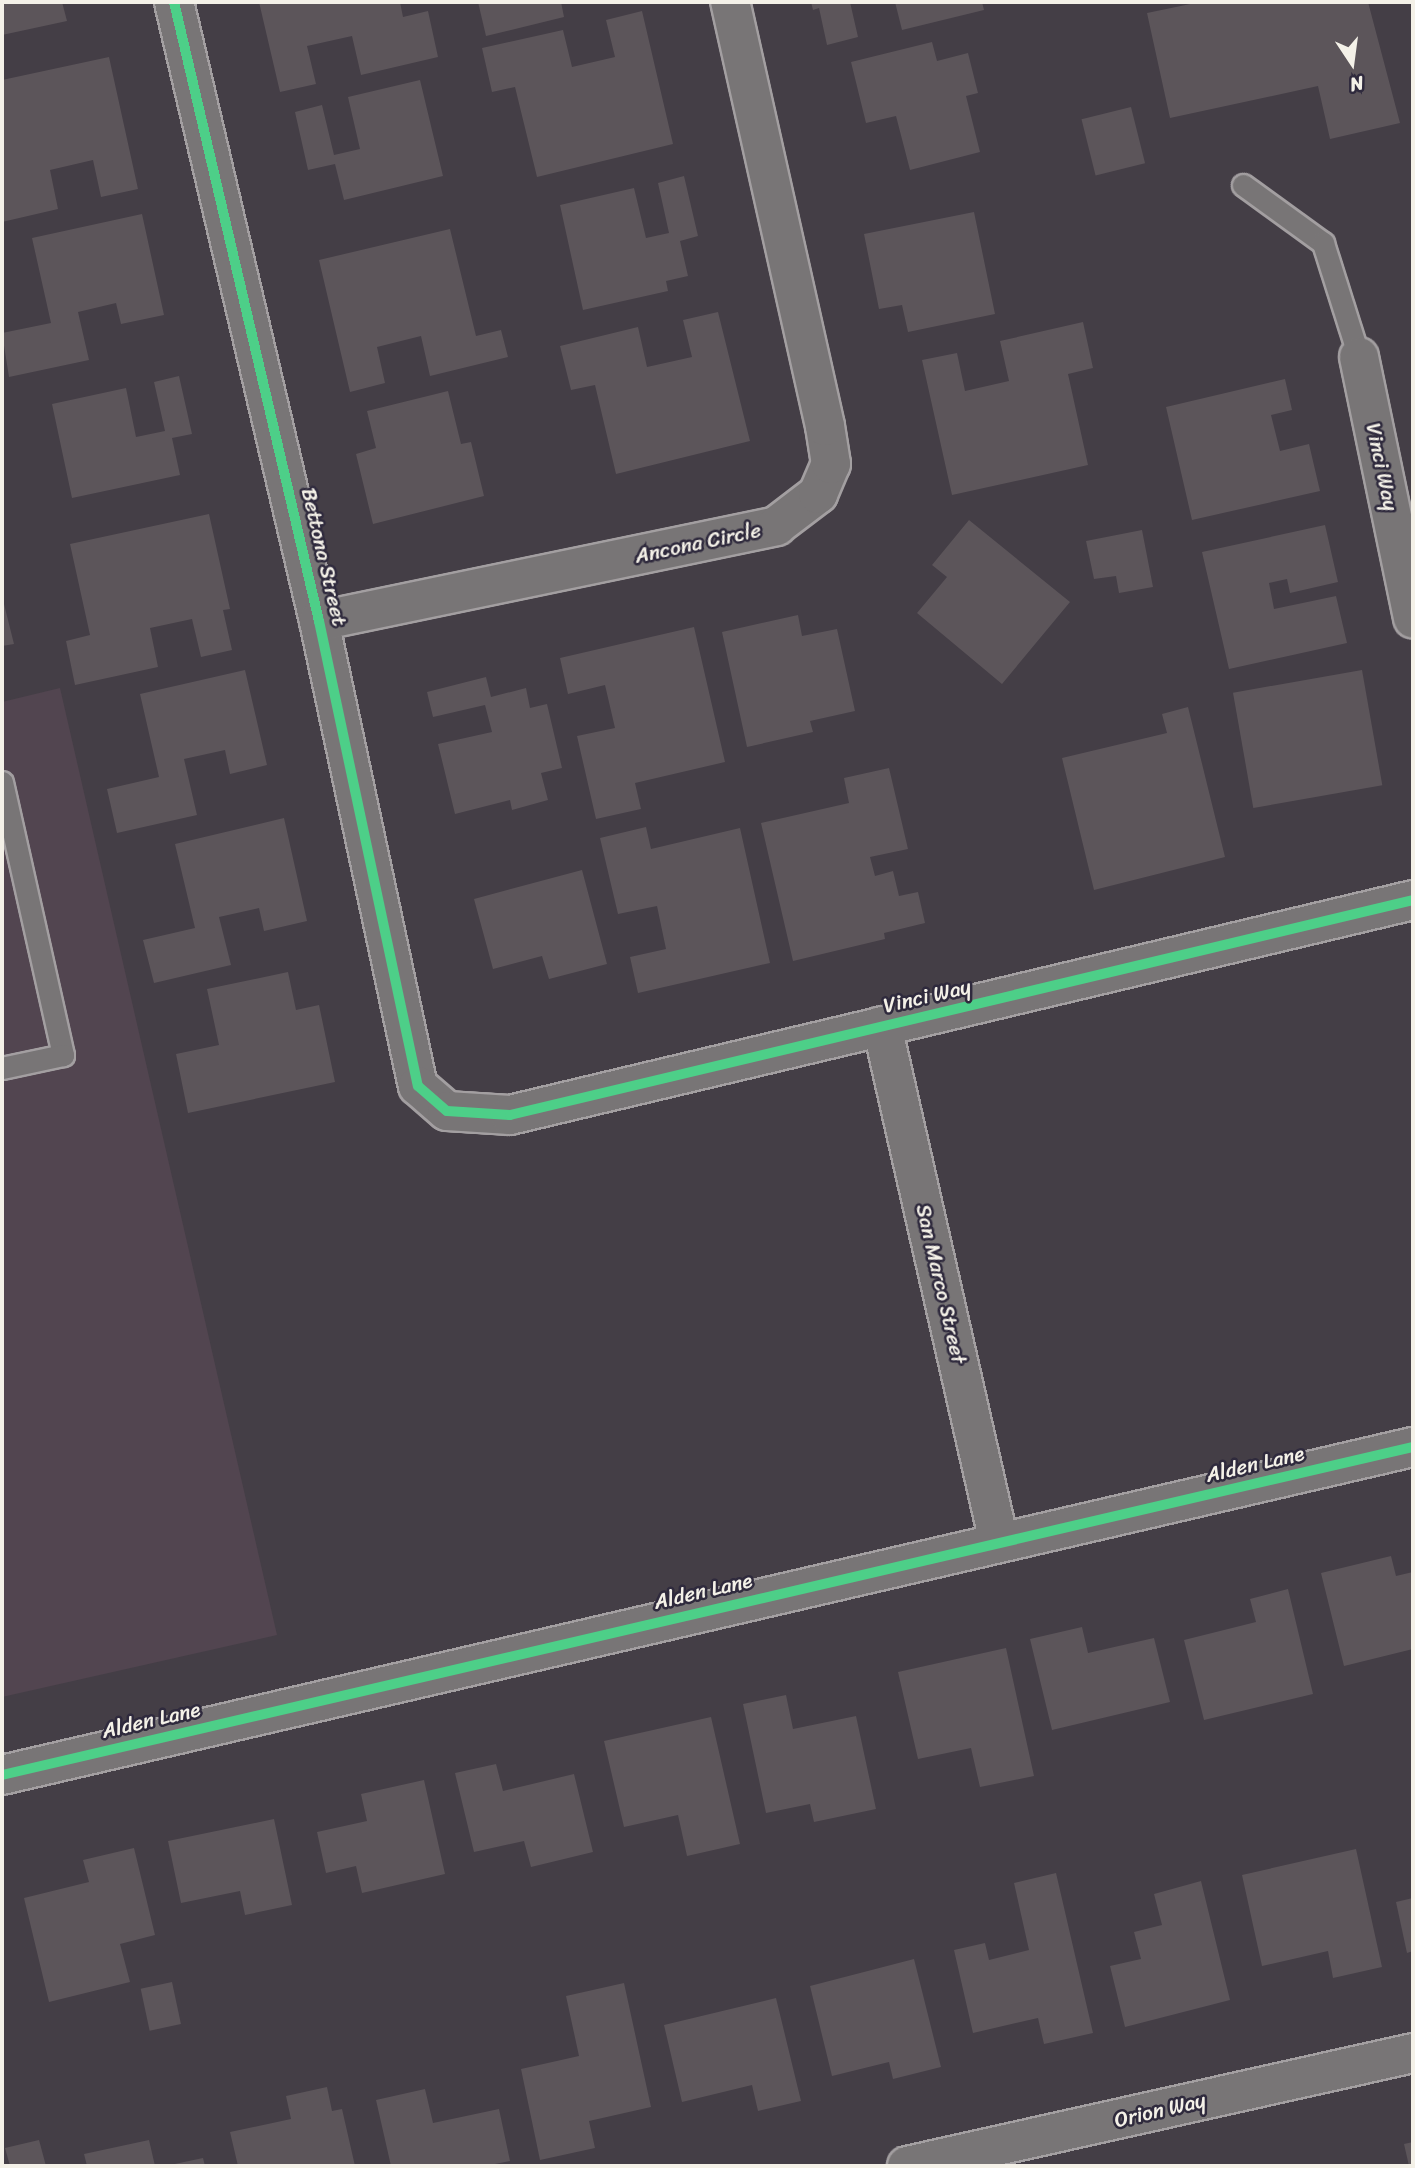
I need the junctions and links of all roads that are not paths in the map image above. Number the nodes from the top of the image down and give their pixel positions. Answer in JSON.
{"nodes":[{"id":1,"x":174,"y":2,"type":"edge"},
{"id":2,"x":730,"y":2,"type":"edge"},
{"id":3,"x":1243,"y":185,"type":"dead end"},
{"id":4,"x":1359,"y":357,"type":"joint"},
{"id":5,"x":1413,"y":618,"type":"edge"},
{"id":6,"x":319,"y":621,"type":"junction"},
{"id":7,"x":2,"y":782,"type":"edge"},
{"id":8,"x":1413,"y":900,"type":"edge"},
{"id":9,"x":882,"y":1026,"type":"junction"},
{"id":10,"x":2,"y":1068,"type":"edge"},
{"id":11,"x":447,"y":1111,"type":"joint"},
{"id":12,"x":1413,"y":1447,"type":"edge"},
{"id":13,"x":999,"y":1542,"type":"junction"},
{"id":14,"x":2,"y":1775,"type":"edge"},
{"id":15,"x":1413,"y":2053,"type":"edge"},
{"id":16,"x":907,"y":2166,"type":"edge"}],
"edges":[{"from":1,"to":6,"type":"street","name":"Bettona Street"},
{"from":2,"to":6,"type":"street","name":"Ancona Circle"},
{"from":3,"to":4,"type":"lane"},
{"from":4,"to":5,"type":"street","name":"Vinci Way"},
{"from":6,"to":11,"type":"street","name":"Bettona Street"},
{"from":7,"to":10,"type":"lane"},
{"from":8,"to":9,"type":"street","name":"Vinci Way"},
{"from":9,"to":11,"type":"street","name":"Vinci Way"},
{"from":9,"to":13,"type":"street","name":"San Marco Street"},
{"from":12,"to":13,"type":"street","name":"Alden Lane"},
{"from":13,"to":14,"type":"street","name":"Alden Lane"},
{"from":15,"to":16,"type":"street","name":"Orion Way"}]}
